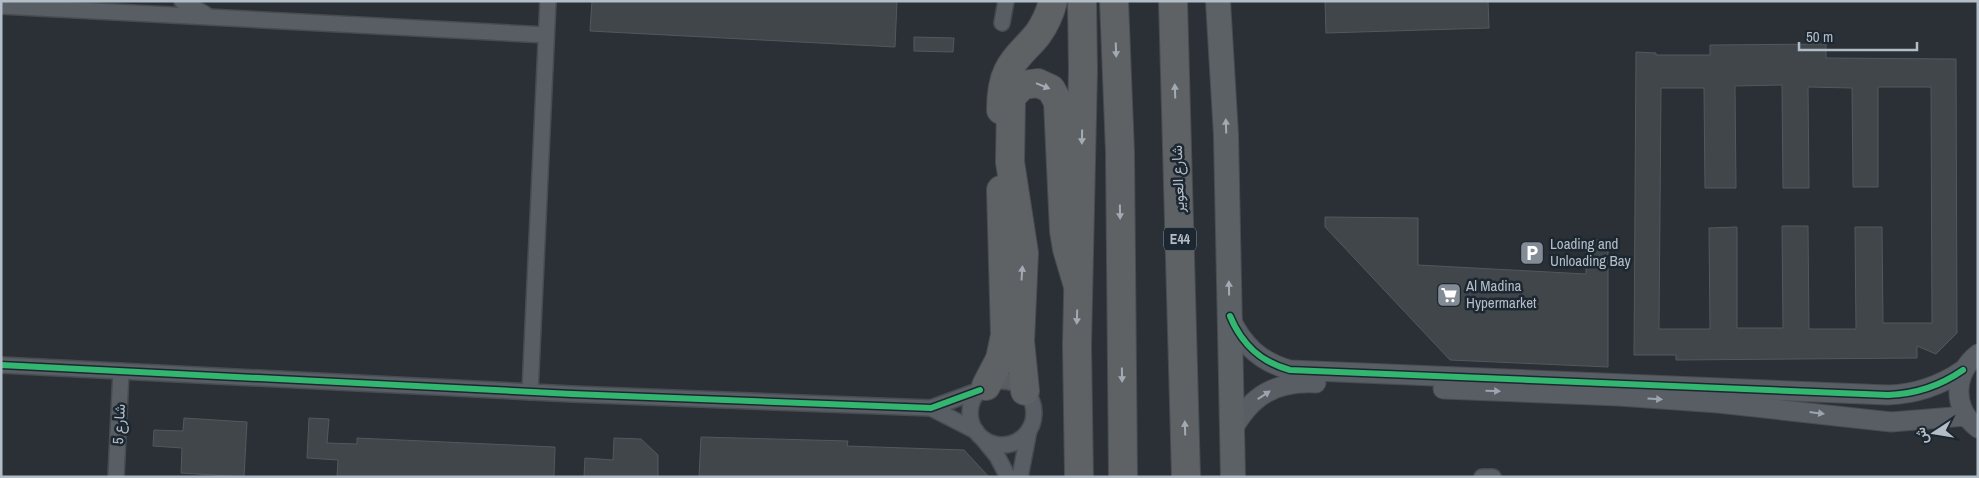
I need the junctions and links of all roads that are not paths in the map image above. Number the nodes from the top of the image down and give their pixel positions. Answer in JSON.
{"nodes":[{"id":1,"x":93,"y":1,"type":"edge"},
{"id":2,"x":182,"y":1,"type":"edge"},
{"id":3,"x":548,"y":1,"type":"edge"},
{"id":4,"x":1006,"y":1,"type":"edge"},
{"id":5,"x":1053,"y":1,"type":"edge"},
{"id":6,"x":1082,"y":1,"type":"edge"},
{"id":7,"x":1114,"y":1,"type":"edge"},
{"id":8,"x":1172,"y":1,"type":"edge"},
{"id":9,"x":1218,"y":1,"type":"edge"},
{"id":10,"x":1,"y":6,"type":"edge"},
{"id":11,"x":130,"y":7,"type":"edge"},
{"id":12,"x":147,"y":7,"type":"edge"},
{"id":13,"x":79,"y":10,"type":"junction"},
{"id":14,"x":211,"y":17,"type":"junction"},
{"id":15,"x":1002,"y":23,"type":"dead end"},
{"id":16,"x":546,"y":35,"type":"junction"},
{"id":17,"x":1078,"y":286,"type":"junction"},
{"id":18,"x":1230,"y":316,"type":"junction"},
{"id":19,"x":1978,"y":354,"type":"edge"},
{"id":20,"x":1,"y":365,"type":"edge"},
{"id":21,"x":1963,"y":370,"type":"junction"},
{"id":22,"x":122,"y":371,"type":"junction"},
{"id":23,"x":983,"y":388,"type":"junction"},
{"id":24,"x":1025,"y":391,"type":"junction"},
{"id":25,"x":530,"y":392,"type":"junction"},
{"id":26,"x":931,"y":408,"type":"junction"},
{"id":27,"x":1972,"y":422,"type":"edge"},
{"id":28,"x":1029,"y":430,"type":"junction"},
{"id":29,"x":1232,"y":431,"type":"junction"},
{"id":30,"x":979,"y":434,"type":"junction"},
{"id":31,"x":116,"y":477,"type":"edge"},
{"id":32,"x":1008,"y":477,"type":"edge"},
{"id":33,"x":1020,"y":477,"type":"edge"},
{"id":34,"x":1079,"y":477,"type":"edge"},
{"id":35,"x":1123,"y":477,"type":"edge"},
{"id":36,"x":1186,"y":477,"type":"edge"},
{"id":37,"x":1233,"y":477,"type":"edge"},
{"id":38,"x":1482,"y":477,"type":"edge"},
{"id":39,"x":1493,"y":477,"type":"edge"}],
"edges":[{"from":1,"to":13,"type":"street"},
{"from":2,"to":14,"type":"street"},
{"from":3,"to":16,"type":"street"},
{"from":4,"to":15,"type":"street"},
{"from":5,"to":23,"type":"highway"},
{"from":6,"to":17,"type":"highway","one_way":true},
{"from":7,"to":35,"type":"highway","one_way":true},
{"from":36,"to":8,"type":"highway","name":"شارع العوير","number":"E44","one_way":true},
{"from":18,"to":9,"type":"main road","one_way":true},
{"from":10,"to":13,"type":"street"},
{"from":11,"to":12,"type":"street"},
{"from":11,"to":13,"type":"street"},
{"from":12,"to":14,"type":"street"},
{"from":14,"to":16,"type":"street"},
{"from":16,"to":25,"type":"street"},
{"from":24,"to":17,"type":"highway","one_way":true},
{"from":17,"to":34,"type":"highway","one_way":true},
{"from":18,"to":21,"type":"street"},
{"from":18,"to":29,"type":"main road"},
{"from":19,"to":21,"type":"street"},
{"from":20,"to":22,"type":"street"},
{"from":21,"to":27,"type":"street"},
{"from":22,"to":25,"type":"street"},
{"from":22,"to":31,"type":"street","name":"شارع 5"},
{"from":23,"to":24,"type":"street"},
{"from":23,"to":26,"type":"street"},
{"from":23,"to":30,"type":"street"},
{"from":24,"to":28,"type":"street"},
{"from":25,"to":26,"type":"street"},
{"from":26,"to":30,"type":"street"},
{"from":29,"to":27,"type":"street","one_way":true},
{"from":28,"to":30,"type":"street"},
{"from":28,"to":33,"type":"street"},
{"from":29,"to":37,"type":"main road"},
{"from":30,"to":32,"type":"street"},
{"from":38,"to":39,"type":"street"}]}
